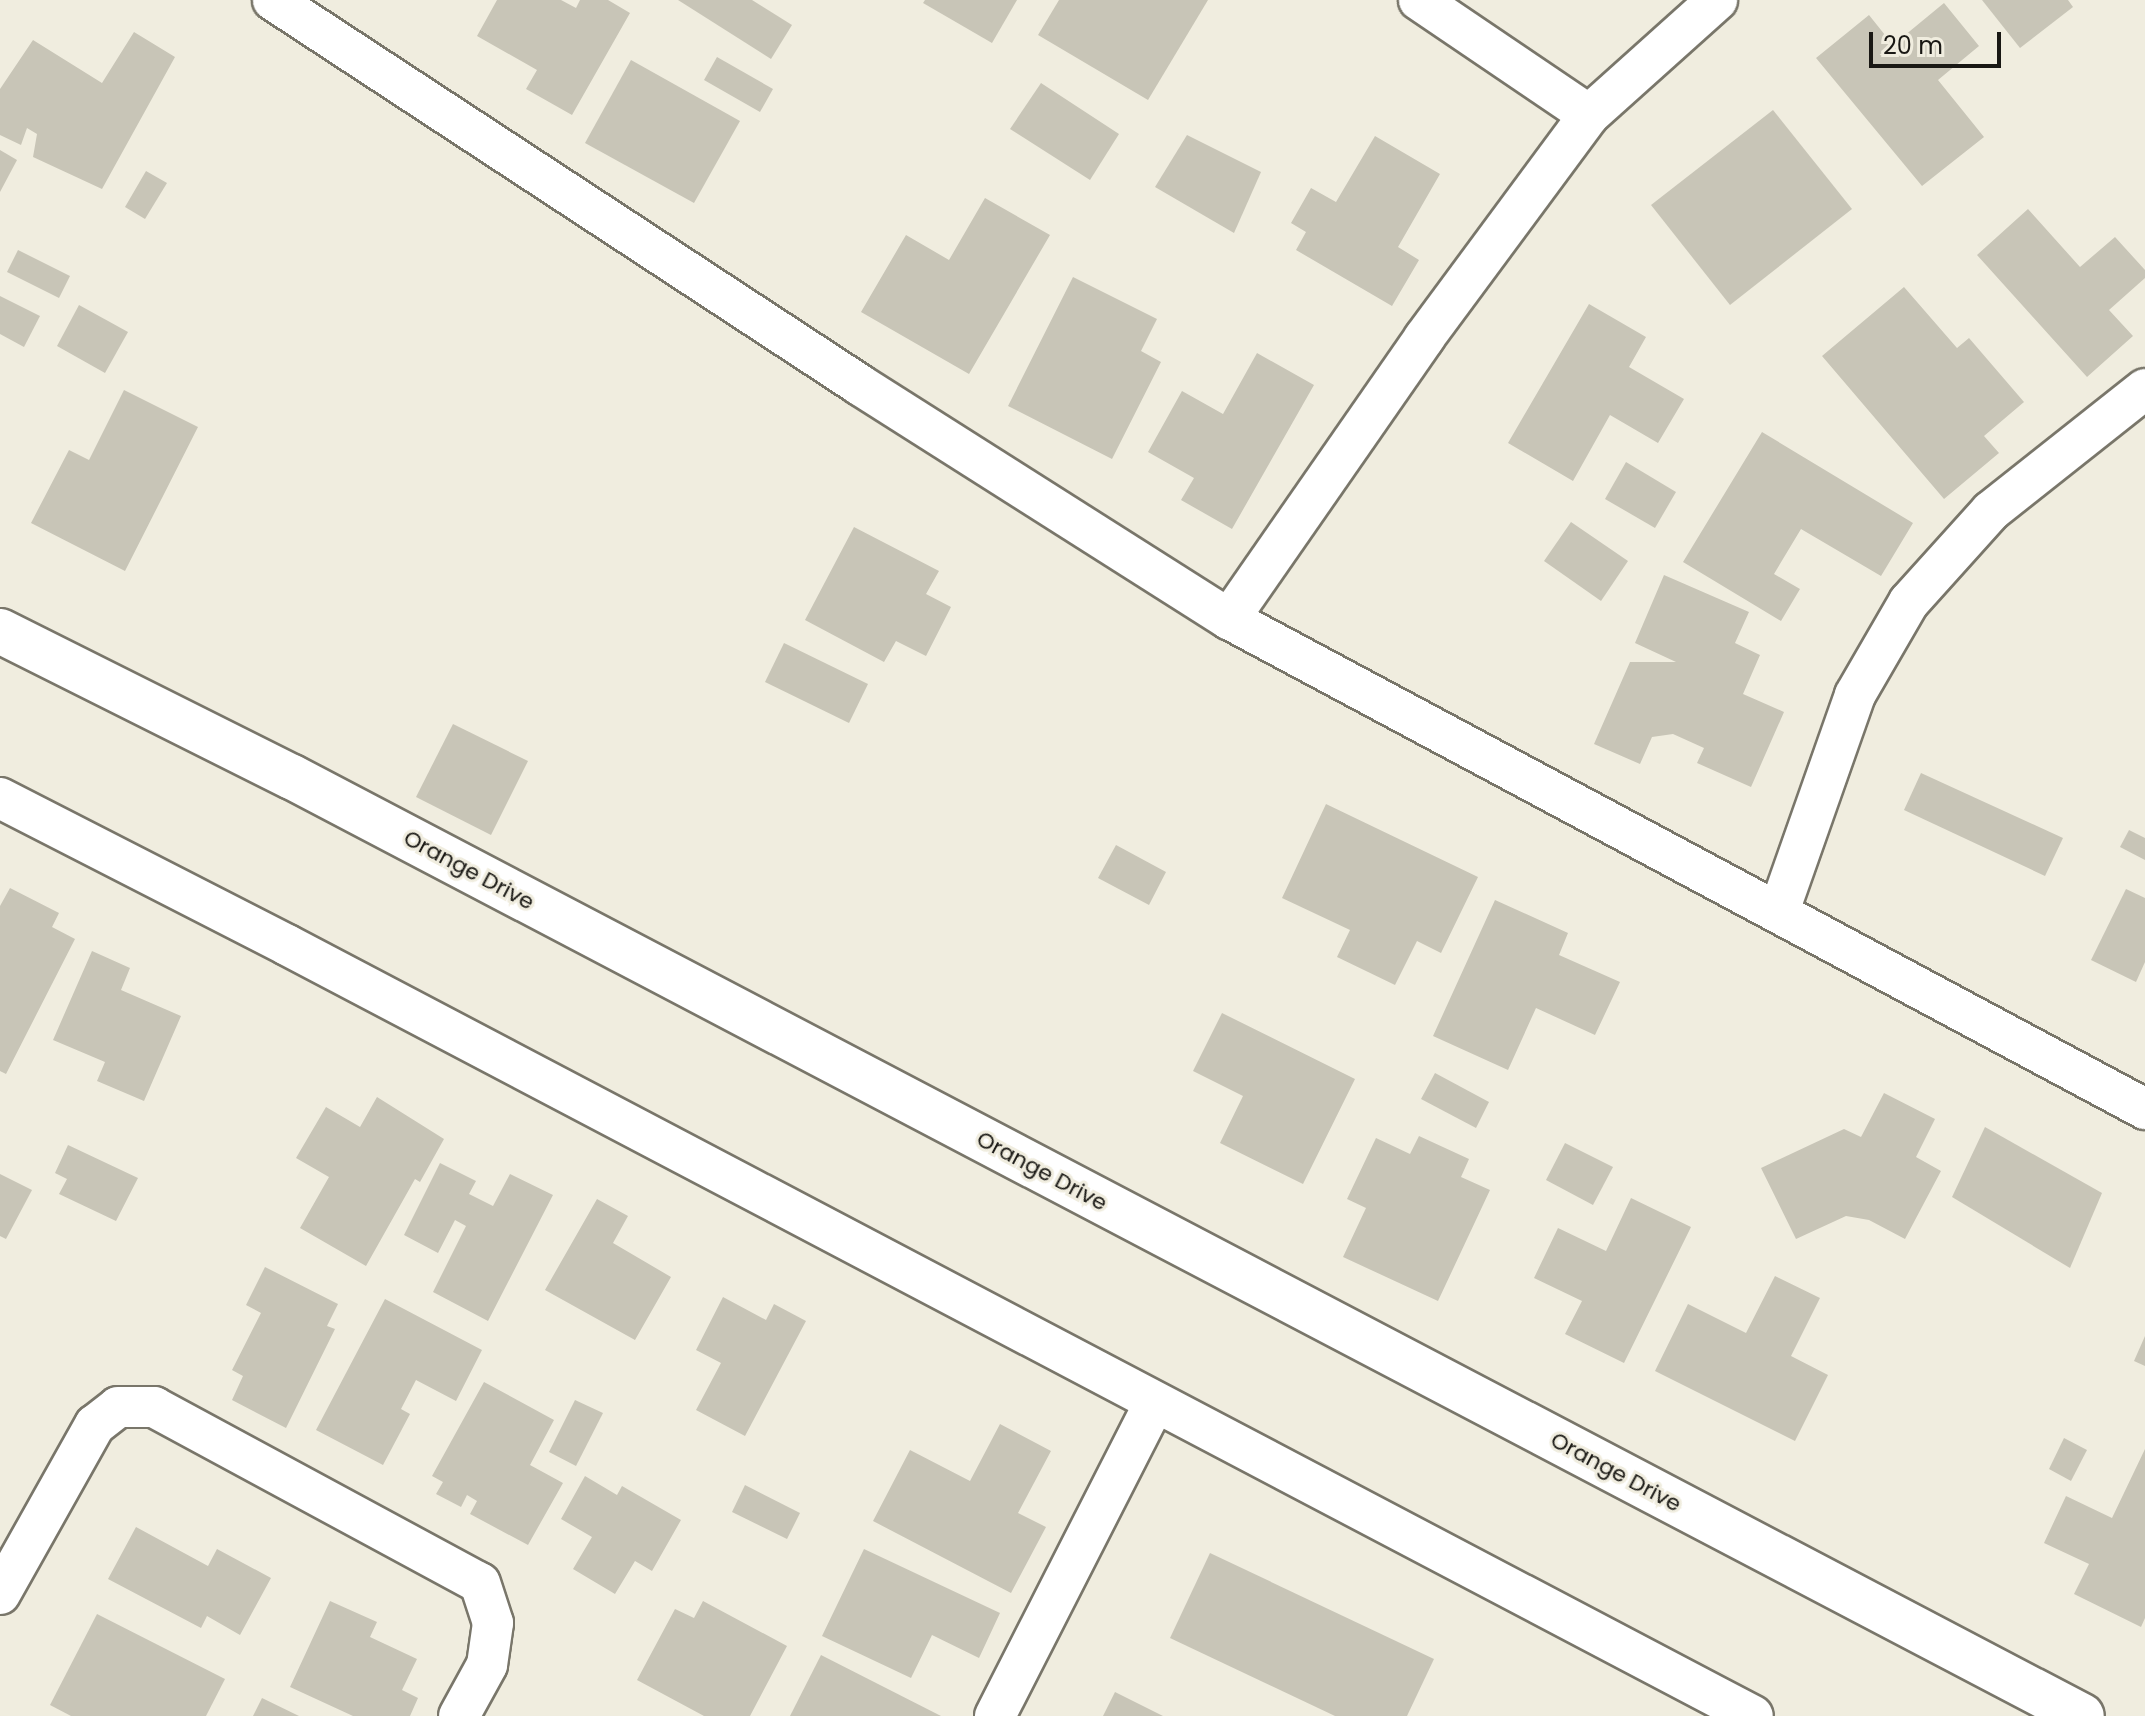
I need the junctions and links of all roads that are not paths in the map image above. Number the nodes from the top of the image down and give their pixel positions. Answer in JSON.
{"nodes":[{"id":1,"x":273,"y":0,"type":"edge"},
{"id":2,"x":1419,"y":0,"type":"edge"},
{"id":3,"x":1717,"y":0,"type":"edge"},
{"id":4,"x":1589,"y":115,"type":"junction"},
{"id":5,"x":2145,"y":389,"type":"edge"},
{"id":6,"x":1229,"y":619,"type":"junction"},
{"id":7,"x":0,"y":631,"type":"edge"},
{"id":8,"x":0,"y":798,"type":"edge"},
{"id":9,"x":1779,"y":911,"type":"junction"},
{"id":10,"x":2145,"y":1109,"type":"edge"},
{"id":11,"x":1155,"y":1402,"type":"junction"},
{"id":12,"x":0,"y":1594,"type":"edge"},
{"id":13,"x":459,"y":1716,"type":"edge"},
{"id":14,"x":995,"y":1716,"type":"edge"},
{"id":15,"x":1753,"y":1716,"type":"edge"},
{"id":16,"x":2082,"y":1716,"type":"edge"}],
"edges":[{"from":1,"to":6,"type":"street"},
{"from":2,"to":4,"type":"street"},
{"from":3,"to":4,"type":"street"},
{"from":4,"to":6,"type":"street"},
{"from":5,"to":9,"type":"street"},
{"from":6,"to":9,"type":"street"},
{"from":7,"to":16,"type":"street","name":"Orange Drive"},
{"from":8,"to":11,"type":"street"},
{"from":9,"to":10,"type":"street"},
{"from":11,"to":14,"type":"street"},
{"from":11,"to":15,"type":"street"},
{"from":12,"to":13,"type":"street"}]}
